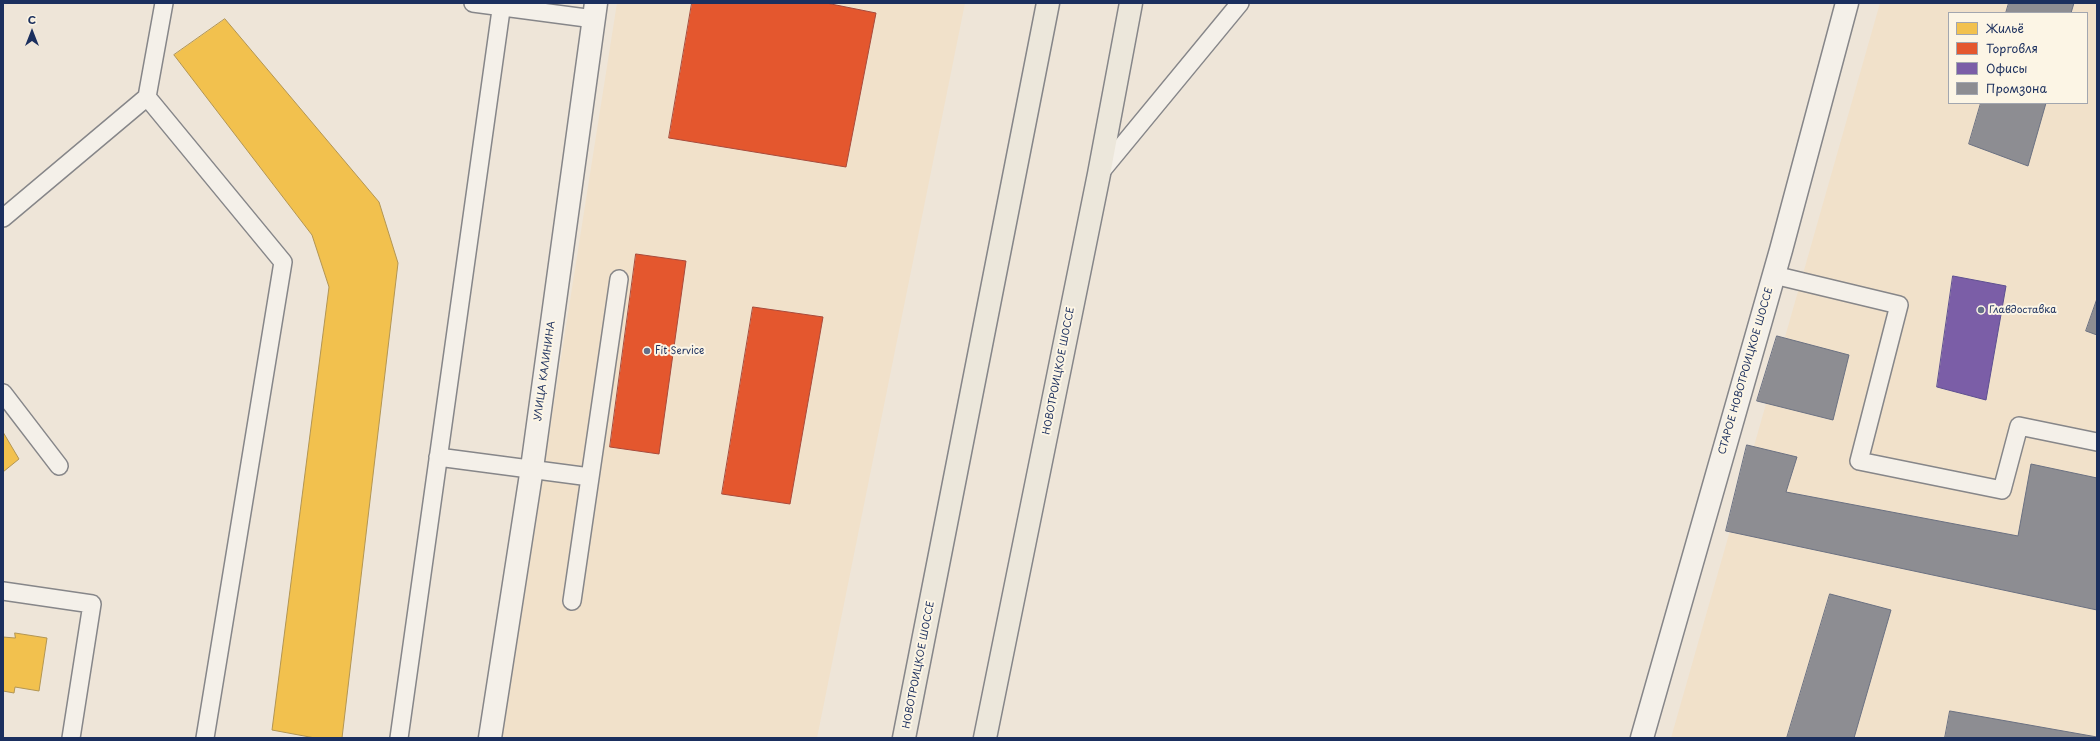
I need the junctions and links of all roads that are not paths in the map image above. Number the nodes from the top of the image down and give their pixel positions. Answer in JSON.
{"nodes":[{"id":1,"x":164,"y":3,"type":"edge"},
{"id":2,"x":473,"y":3,"type":"edge"},
{"id":3,"x":1048,"y":3,"type":"edge"},
{"id":4,"x":1131,"y":3,"type":"edge"},
{"id":5,"x":1240,"y":3,"type":"edge"},
{"id":6,"x":1847,"y":3,"type":"edge"},
{"id":7,"x":502,"y":5,"type":"edge"},
{"id":8,"x":595,"y":11,"type":"edge"},
{"id":9,"x":147,"y":97,"type":"junction"},
{"id":10,"x":1099,"y":174,"type":"junction"},
{"id":11,"x":3,"y":218,"type":"edge"},
{"id":12,"x":1774,"y":276,"type":"junction"},
{"id":13,"x":619,"y":278,"type":"dead end"},
{"id":14,"x":3,"y":393,"type":"edge"},
{"id":15,"x":2097,"y":442,"type":"edge"},
{"id":16,"x":438,"y":457,"type":"junction"},
{"id":17,"x":58,"y":466,"type":"dead end"},
{"id":18,"x":532,"y":468,"type":"junction"},
{"id":19,"x":590,"y":477,"type":"junction"},
{"id":20,"x":3,"y":591,"type":"edge"},
{"id":21,"x":572,"y":600,"type":"dead end"},
{"id":22,"x":71,"y":738,"type":"edge"},
{"id":23,"x":205,"y":738,"type":"edge"},
{"id":24,"x":399,"y":738,"type":"edge"},
{"id":25,"x":490,"y":738,"type":"edge"},
{"id":26,"x":904,"y":738,"type":"edge"},
{"id":27,"x":985,"y":738,"type":"edge"},
{"id":28,"x":1642,"y":738,"type":"edge"}],
"edges":[{"from":1,"to":9,"type":"lane"},
{"from":2,"to":7,"type":"lane"},
{"from":3,"to":26,"type":"main road","name":"НОВОТРОИЦКОЕ ШОССЕ"},
{"from":4,"to":10,"type":"main road","name":"НОВОТРОИЦКОЕ ШОССЕ"},
{"from":5,"to":10,"type":"lane"},
{"from":6,"to":12,"type":"street","name":"СТАРОЕ НОВОТРОИЦКОЕ ШОССЕ"},
{"from":7,"to":8,"type":"lane"},
{"from":7,"to":16,"type":"lane"},
{"from":8,"to":18,"type":"street","name":"УЛИЦА КАЛИНИНА"},
{"from":9,"to":11,"type":"lane"},
{"from":9,"to":23,"type":"lane"},
{"from":10,"to":27,"type":"main road","name":"НОВОТРОИЦКОЕ ШОССЕ"},
{"from":12,"to":15,"type":"lane"},
{"from":12,"to":28,"type":"street","name":"СТАРОЕ НОВОТРОИЦКОЕ ШОССЕ"},
{"from":13,"to":19,"type":"lane"},
{"from":14,"to":17,"type":"lane"},
{"from":16,"to":18,"type":"lane"},
{"from":16,"to":24,"type":"lane"},
{"from":18,"to":19,"type":"lane"},
{"from":18,"to":25,"type":"street","name":"УЛИЦА КАЛИНИНА"},
{"from":19,"to":21,"type":"lane"},
{"from":20,"to":22,"type":"lane"}]}
